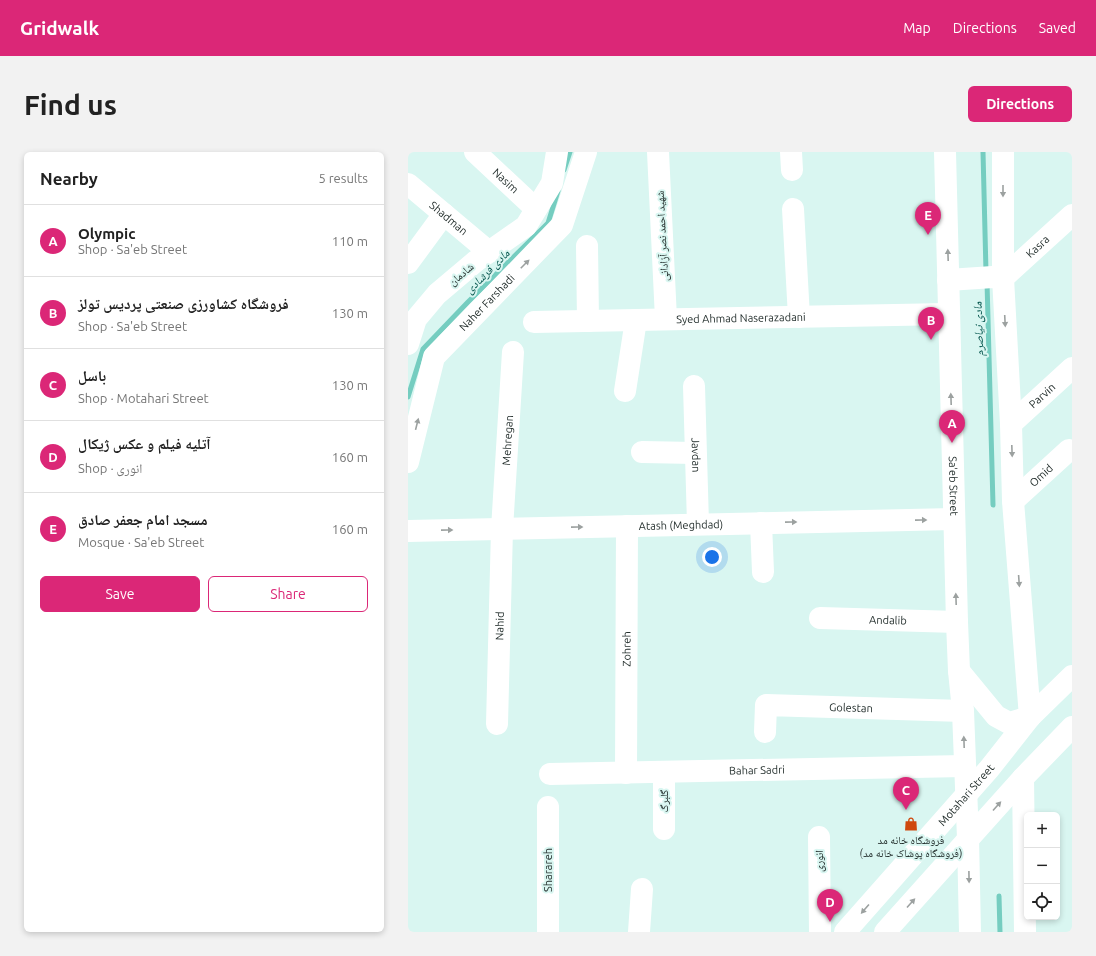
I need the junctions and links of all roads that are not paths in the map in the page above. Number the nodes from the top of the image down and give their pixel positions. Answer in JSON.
{"nodes":[{"id":1,"x":476,"y":152,"type":"edge"},
{"id":2,"x":557,"y":152,"type":"edge"},
{"id":3,"x":586,"y":152,"type":"edge"},
{"id":4,"x":658,"y":152,"type":"edge"},
{"id":5,"x":945,"y":152,"type":"edge"},
{"id":6,"x":1002,"y":152,"type":"edge"},
{"id":7,"x":408,"y":184,"type":"edge"},
{"id":8,"x":536,"y":209,"type":"junction"},
{"id":9,"x":793,"y":209,"type":"dead end"},
{"id":10,"x":444,"y":214,"type":"junction"},
{"id":11,"x":1072,"y":215,"type":"edge"},
{"id":12,"x":587,"y":246,"type":"dead end"},
{"id":13,"x":489,"y":252,"type":"junction"},
{"id":14,"x":408,"y":263,"type":"edge"},
{"id":15,"x":992,"y":278,"type":"junction"},
{"id":16,"x":948,"y":280,"type":"junction"},
{"id":17,"x":948,"y":314,"type":"junction"},
{"id":18,"x":799,"y":317,"type":"junction"},
{"id":19,"x":636,"y":320,"type":"junction"},
{"id":20,"x":666,"y":320,"type":"junction"},
{"id":21,"x":588,"y":321,"type":"junction"},
{"id":22,"x":534,"y":322,"type":"dead end"},
{"id":23,"x":408,"y":344,"type":"edge"},
{"id":24,"x":513,"y":352,"type":"dead end"},
{"id":25,"x":1072,"y":368,"type":"edge"},
{"id":26,"x":694,"y":386,"type":"dead end"},
{"id":27,"x":625,"y":390,"type":"dead end"},
{"id":28,"x":1011,"y":424,"type":"junction"},
{"id":29,"x":1069,"y":450,"type":"dead end"},
{"id":30,"x":642,"y":452,"type":"dead end"},
{"id":31,"x":695,"y":453,"type":"junction"},
{"id":32,"x":408,"y":462,"type":"edge"},
{"id":33,"x":1013,"y":501,"type":"junction"},
{"id":34,"x":954,"y":519,"type":"junction"},
{"id":35,"x":761,"y":523,"type":"junction"},
{"id":36,"x":698,"y":524,"type":"junction"},
{"id":37,"x":627,"y":526,"type":"junction"},
{"id":38,"x":502,"y":529,"type":"junction"},
{"id":39,"x":408,"y":531,"type":"edge"},
{"id":40,"x":763,"y":572,"type":"dead end"},
{"id":41,"x":820,"y":618,"type":"dead end"},
{"id":42,"x":957,"y":622,"type":"junction"},
{"id":43,"x":959,"y":671,"type":"junction"},
{"id":44,"x":1072,"y":676,"type":"edge"},
{"id":45,"x":963,"y":711,"type":"junction"},
{"id":46,"x":1030,"y":717,"type":"junction"},
{"id":47,"x":497,"y":724,"type":"dead end"},
{"id":48,"x":765,"y":732,"type":"dead end"},
{"id":49,"x":1069,"y":735,"type":"edge"},
{"id":50,"x":964,"y":766,"type":"junction"},
{"id":51,"x":626,"y":772,"type":"junction"},
{"id":52,"x":664,"y":772,"type":"junction"},
{"id":53,"x":550,"y":774,"type":"dead end"},
{"id":54,"x":1023,"y":778,"type":"junction"},
{"id":55,"x":965,"y":795,"type":"junction"},
{"id":56,"x":548,"y":807,"type":"dead end"},
{"id":57,"x":664,"y":829,"type":"dead end"},
{"id":58,"x":820,"y":837,"type":"dead end"},
{"id":59,"x":968,"y":838,"type":"junction"},
{"id":60,"x":642,"y":889,"type":"dead end"},
{"id":61,"x":548,"y":932,"type":"edge"},
{"id":62,"x":639,"y":932,"type":"edge"},
{"id":63,"x":820,"y":932,"type":"edge"},
{"id":64,"x":845,"y":932,"type":"edge"},
{"id":65,"x":885,"y":932,"type":"edge"},
{"id":66,"x":970,"y":932,"type":"edge"},
{"id":67,"x":1025,"y":932,"type":"edge"}],
"edges":[{"from":1,"to":8,"type":"street","name":"Nasim"},
{"from":2,"to":8,"type":"street","name":"شادمان"},
{"from":32,"to":3,"type":"street","name":"Naher Farshadi","one_way":true},
{"from":4,"to":20,"type":"street","name":"شهید احمد نصر آزادانی"},
{"from":16,"to":5,"type":"street","name":"Sa'eb Street","one_way":true},
{"from":6,"to":15,"type":"street","one_way":true},
{"from":7,"to":10,"type":"street","name":"Shadman"},
{"from":8,"to":13,"type":"street","name":"شادمان"},
{"from":9,"to":18,"type":"street"},
{"from":10,"to":13,"type":"street","name":"Shadman"},
{"from":10,"to":14,"type":"street"},
{"from":11,"to":15,"type":"street","name":"Kasra"},
{"from":12,"to":21,"type":"street"},
{"from":13,"to":23,"type":"street","name":"شادمان"},
{"from":15,"to":16,"type":"street"},
{"from":15,"to":28,"type":"street","one_way":true},
{"from":16,"to":17,"type":"street","name":"Sa'eb Street"},
{"from":17,"to":18,"type":"street","name":"Syed Ahmad Naserazadani"},
{"from":34,"to":17,"type":"street","name":"Sa'eb Street","one_way":true},
{"from":18,"to":20,"type":"street","name":"Syed Ahmad Naserazadani"},
{"from":19,"to":20,"type":"street","name":"Syed Ahmad Naserazadani"},
{"from":19,"to":21,"type":"street","name":"Syed Ahmad Naserazadani"},
{"from":19,"to":27,"type":"street"},
{"from":21,"to":22,"type":"street","name":"Syed Ahmad Naserazadani"},
{"from":24,"to":38,"type":"street","name":"Mehregan"},
{"from":25,"to":28,"type":"street","name":"Parvin"},
{"from":26,"to":31,"type":"street","name":"Javdan"},
{"from":28,"to":33,"type":"street","one_way":true},
{"from":29,"to":33,"type":"street","name":"Omid"},
{"from":30,"to":31,"type":"street"},
{"from":31,"to":36,"type":"street","name":"Javdan"},
{"from":33,"to":46,"type":"street","one_way":true},
{"from":35,"to":34,"type":"street","name":"Atash (Meghdad)","one_way":true},
{"from":42,"to":34,"type":"street","name":"Sa'eb Street","one_way":true},
{"from":35,"to":36,"type":"street","name":"Atash (Meghdad)"},
{"from":35,"to":40,"type":"street"},
{"from":36,"to":37,"type":"street","name":"Atash (Meghdad)"},
{"from":38,"to":37,"type":"street","name":"Atash (Meghdad)","one_way":true},
{"from":37,"to":51,"type":"street","name":"Zohreh"},
{"from":39,"to":38,"type":"street","name":"Atash (Meghdad)","one_way":true},
{"from":38,"to":47,"type":"street","name":"Nahid"},
{"from":41,"to":42,"type":"street","name":"Andalib"},
{"from":42,"to":43,"type":"street","name":"Sa'eb Street"},
{"from":43,"to":45,"type":"street","name":"Sa'eb Street"},
{"from":43,"to":46,"type":"street"},
{"from":44,"to":46,"type":"street","name":"Motahari Street"},
{"from":45,"to":48,"type":"street","name":"Golestan"},
{"from":50,"to":45,"type":"street","name":"Sa'eb Street","one_way":true},
{"from":46,"to":55,"type":"street","name":"Motahari Street"},
{"from":49,"to":54,"type":"street"},
{"from":50,"to":52,"type":"street","name":"Bahar Sadri"},
{"from":50,"to":55,"type":"street","name":"Sa'eb Street"},
{"from":51,"to":52,"type":"street","name":"Bahar Sadri"},
{"from":51,"to":53,"type":"street","name":"Bahar Sadri"},
{"from":52,"to":57,"type":"street","name":"گلبرگ"},
{"from":59,"to":54,"type":"street","one_way":true},
{"from":54,"to":67,"type":"street"},
{"from":55,"to":59,"type":"street","name":"Sa'eb Street"},
{"from":55,"to":64,"type":"street","name":"Motahari Street","one_way":true},
{"from":56,"to":61,"type":"street","name":"Sharareh"},
{"from":58,"to":63,"type":"street","name":"انوری"},
{"from":65,"to":59,"type":"street","one_way":true},
{"from":59,"to":66,"type":"street","one_way":true},
{"from":60,"to":62,"type":"street"}]}
